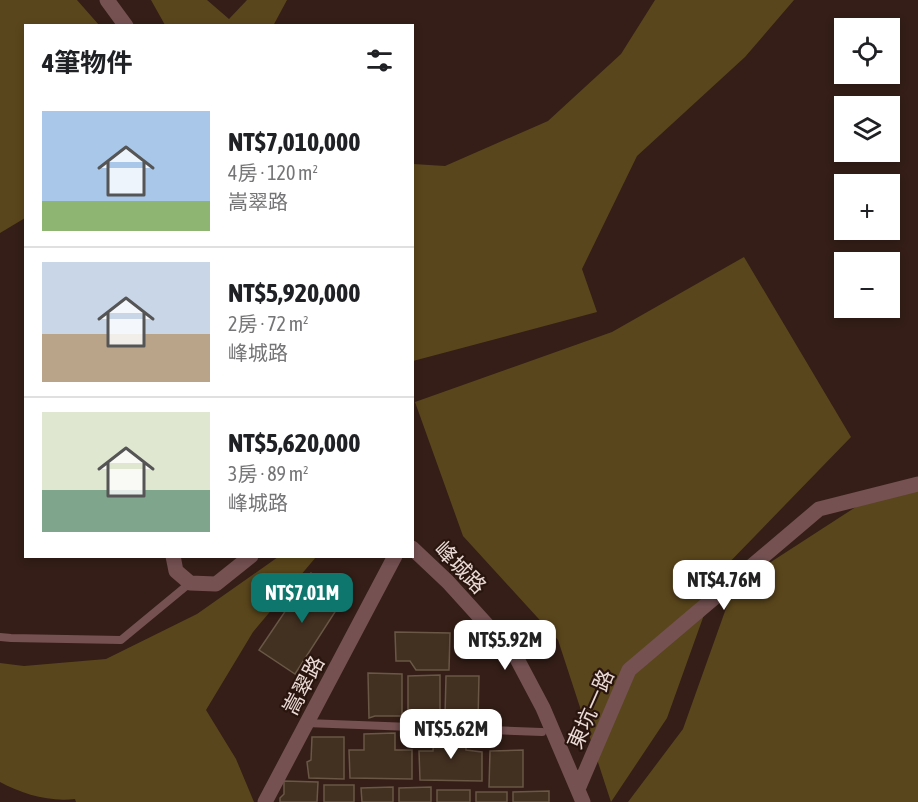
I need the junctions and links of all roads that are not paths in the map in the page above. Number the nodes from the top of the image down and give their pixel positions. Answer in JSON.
{"nodes":[{"id":1,"x":107,"y":0,"type":"edge"},
{"id":2,"x":125,"y":24,"type":"edge"},
{"id":3,"x":918,"y":484,"type":"edge"},
{"id":4,"x":414,"y":550,"type":"edge"},
{"id":5,"x":173,"y":558,"type":"edge"},
{"id":6,"x":248,"y":558,"type":"edge"},
{"id":7,"x":394,"y":558,"type":"edge"},
{"id":8,"x":190,"y":583,"type":"junction"},
{"id":9,"x":0,"y":637,"type":"edge"},
{"id":10,"x":306,"y":723,"type":"junction"},
{"id":11,"x":542,"y":732,"type":"dead end"},
{"id":12,"x":580,"y":796,"type":"edge"},
{"id":13,"x":265,"y":802,"type":"edge"}],
"edges":[{"from":1,"to":2,"type":"street"},
{"from":3,"to":12,"type":"street","name":"東坑一路"},
{"from":4,"to":12,"type":"street","name":"峰城路"},
{"from":5,"to":8,"type":"street"},
{"from":6,"to":8,"type":"street"},
{"from":7,"to":10,"type":"street","name":"嵩翠路"},
{"from":8,"to":9,"type":"lane"},
{"from":10,"to":11,"type":"lane"},
{"from":10,"to":13,"type":"street","name":"嵩翠路"}]}
